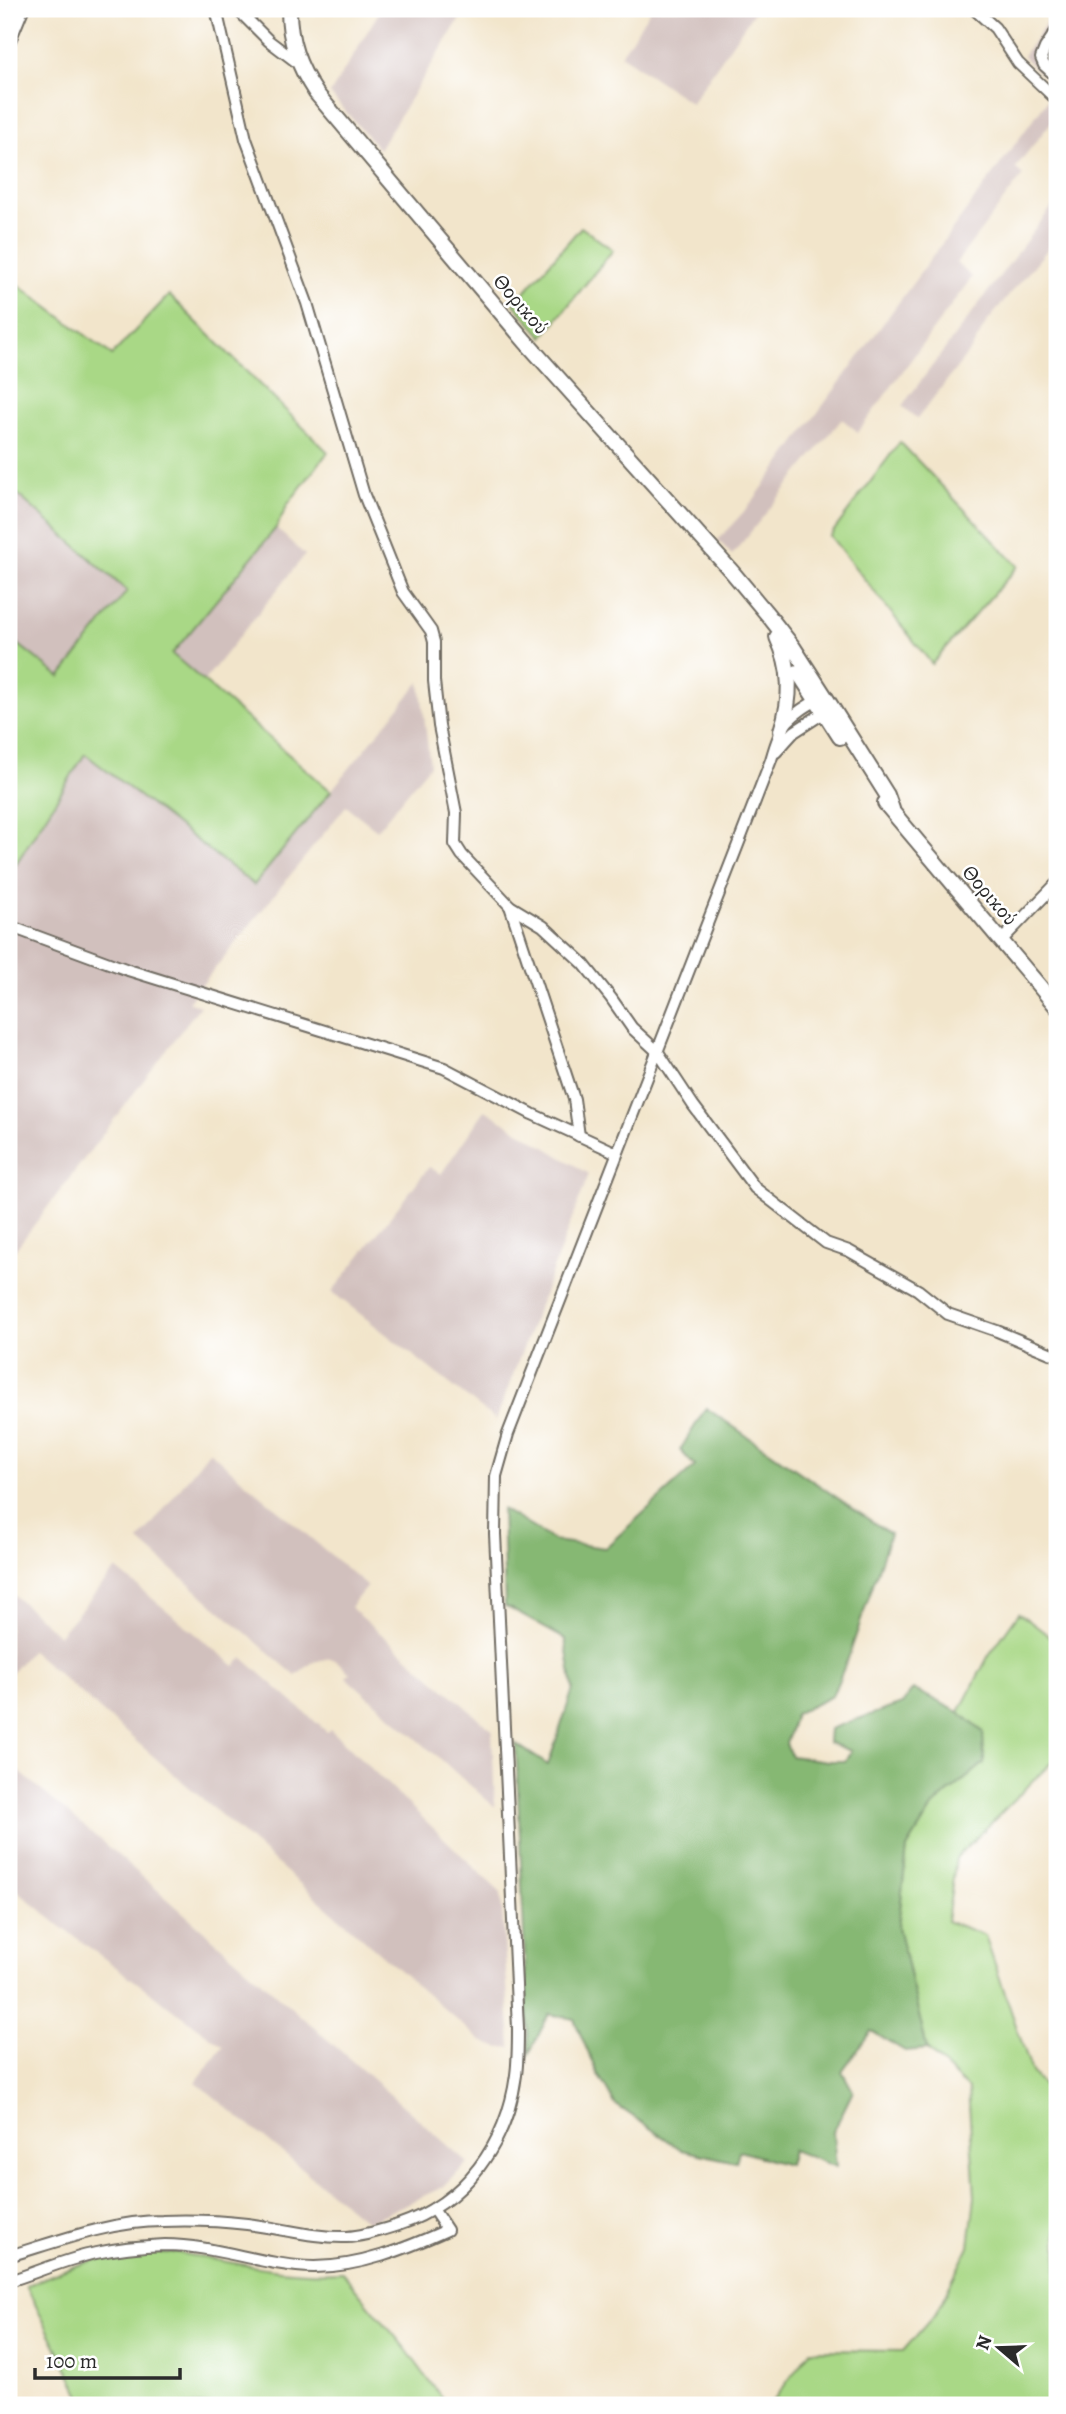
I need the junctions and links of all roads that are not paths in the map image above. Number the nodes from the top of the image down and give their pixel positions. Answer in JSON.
{"nodes":[{"id":1,"x":23,"y":9,"type":"edge"},
{"id":2,"x":216,"y":9,"type":"edge"},
{"id":3,"x":237,"y":9,"type":"edge"},
{"id":4,"x":974,"y":9,"type":"edge"},
{"id":5,"x":290,"y":11,"type":"edge"},
{"id":6,"x":1057,"y":30,"type":"edge"},
{"id":7,"x":9,"y":43,"type":"edge"},
{"id":8,"x":298,"y":63,"type":"junction"},
{"id":9,"x":1057,"y":77,"type":"edge"},
{"id":10,"x":1057,"y":100,"type":"edge"},
{"id":11,"x":753,"y":599,"type":"junction"},
{"id":12,"x":776,"y":636,"type":"junction"},
{"id":13,"x":824,"y":704,"type":"junction"},
{"id":14,"x":780,"y":731,"type":"junction"},
{"id":15,"x":771,"y":760,"type":"junction"},
{"id":16,"x":1057,"y":883,"type":"edge"},
{"id":17,"x":510,"y":906,"type":"junction"},
{"id":18,"x":9,"y":926,"type":"edge"},
{"id":19,"x":1002,"y":941,"type":"junction"},
{"id":20,"x":1057,"y":1007,"type":"edge"},
{"id":21,"x":659,"y":1052,"type":"junction"},
{"id":22,"x":579,"y":1136,"type":"junction"},
{"id":23,"x":617,"y":1153,"type":"junction"},
{"id":24,"x":1057,"y":1356,"type":"edge"},
{"id":25,"x":433,"y":2209,"type":"junction"},
{"id":26,"x":9,"y":2256,"type":"edge"},
{"id":27,"x":9,"y":2281,"type":"edge"}],
"edges":[{"from":1,"to":7,"type":"street"},
{"from":2,"to":17,"type":"street"},
{"from":3,"to":8,"type":"street"},
{"from":4,"to":10,"type":"street"},
{"from":5,"to":8,"type":"main road","name":"Θορικού"},
{"from":6,"to":9,"type":"street"},
{"from":8,"to":11,"type":"main road","name":"Θορικού"},
{"from":11,"to":12,"type":"main road","name":"Θορικού"},
{"from":11,"to":13,"type":"main road","name":"Θορικού"},
{"from":12,"to":13,"type":"main road","name":"Θορικού"},
{"from":12,"to":14,"type":"main road"},
{"from":13,"to":14,"type":"street"},
{"from":13,"to":15,"type":"street"},
{"from":13,"to":19,"type":"main road","name":"Θορικού"},
{"from":14,"to":15,"type":"street"},
{"from":15,"to":21,"type":"street"},
{"from":16,"to":19,"type":"street"},
{"from":17,"to":21,"type":"street"},
{"from":17,"to":22,"type":"street"},
{"from":18,"to":22,"type":"street"},
{"from":19,"to":20,"type":"main road","name":"Θορικού"},
{"from":21,"to":23,"type":"street"},
{"from":21,"to":24,"type":"street"},
{"from":22,"to":23,"type":"street"},
{"from":23,"to":25,"type":"street"},
{"from":25,"to":26,"type":"street"},
{"from":25,"to":27,"type":"street"}]}
